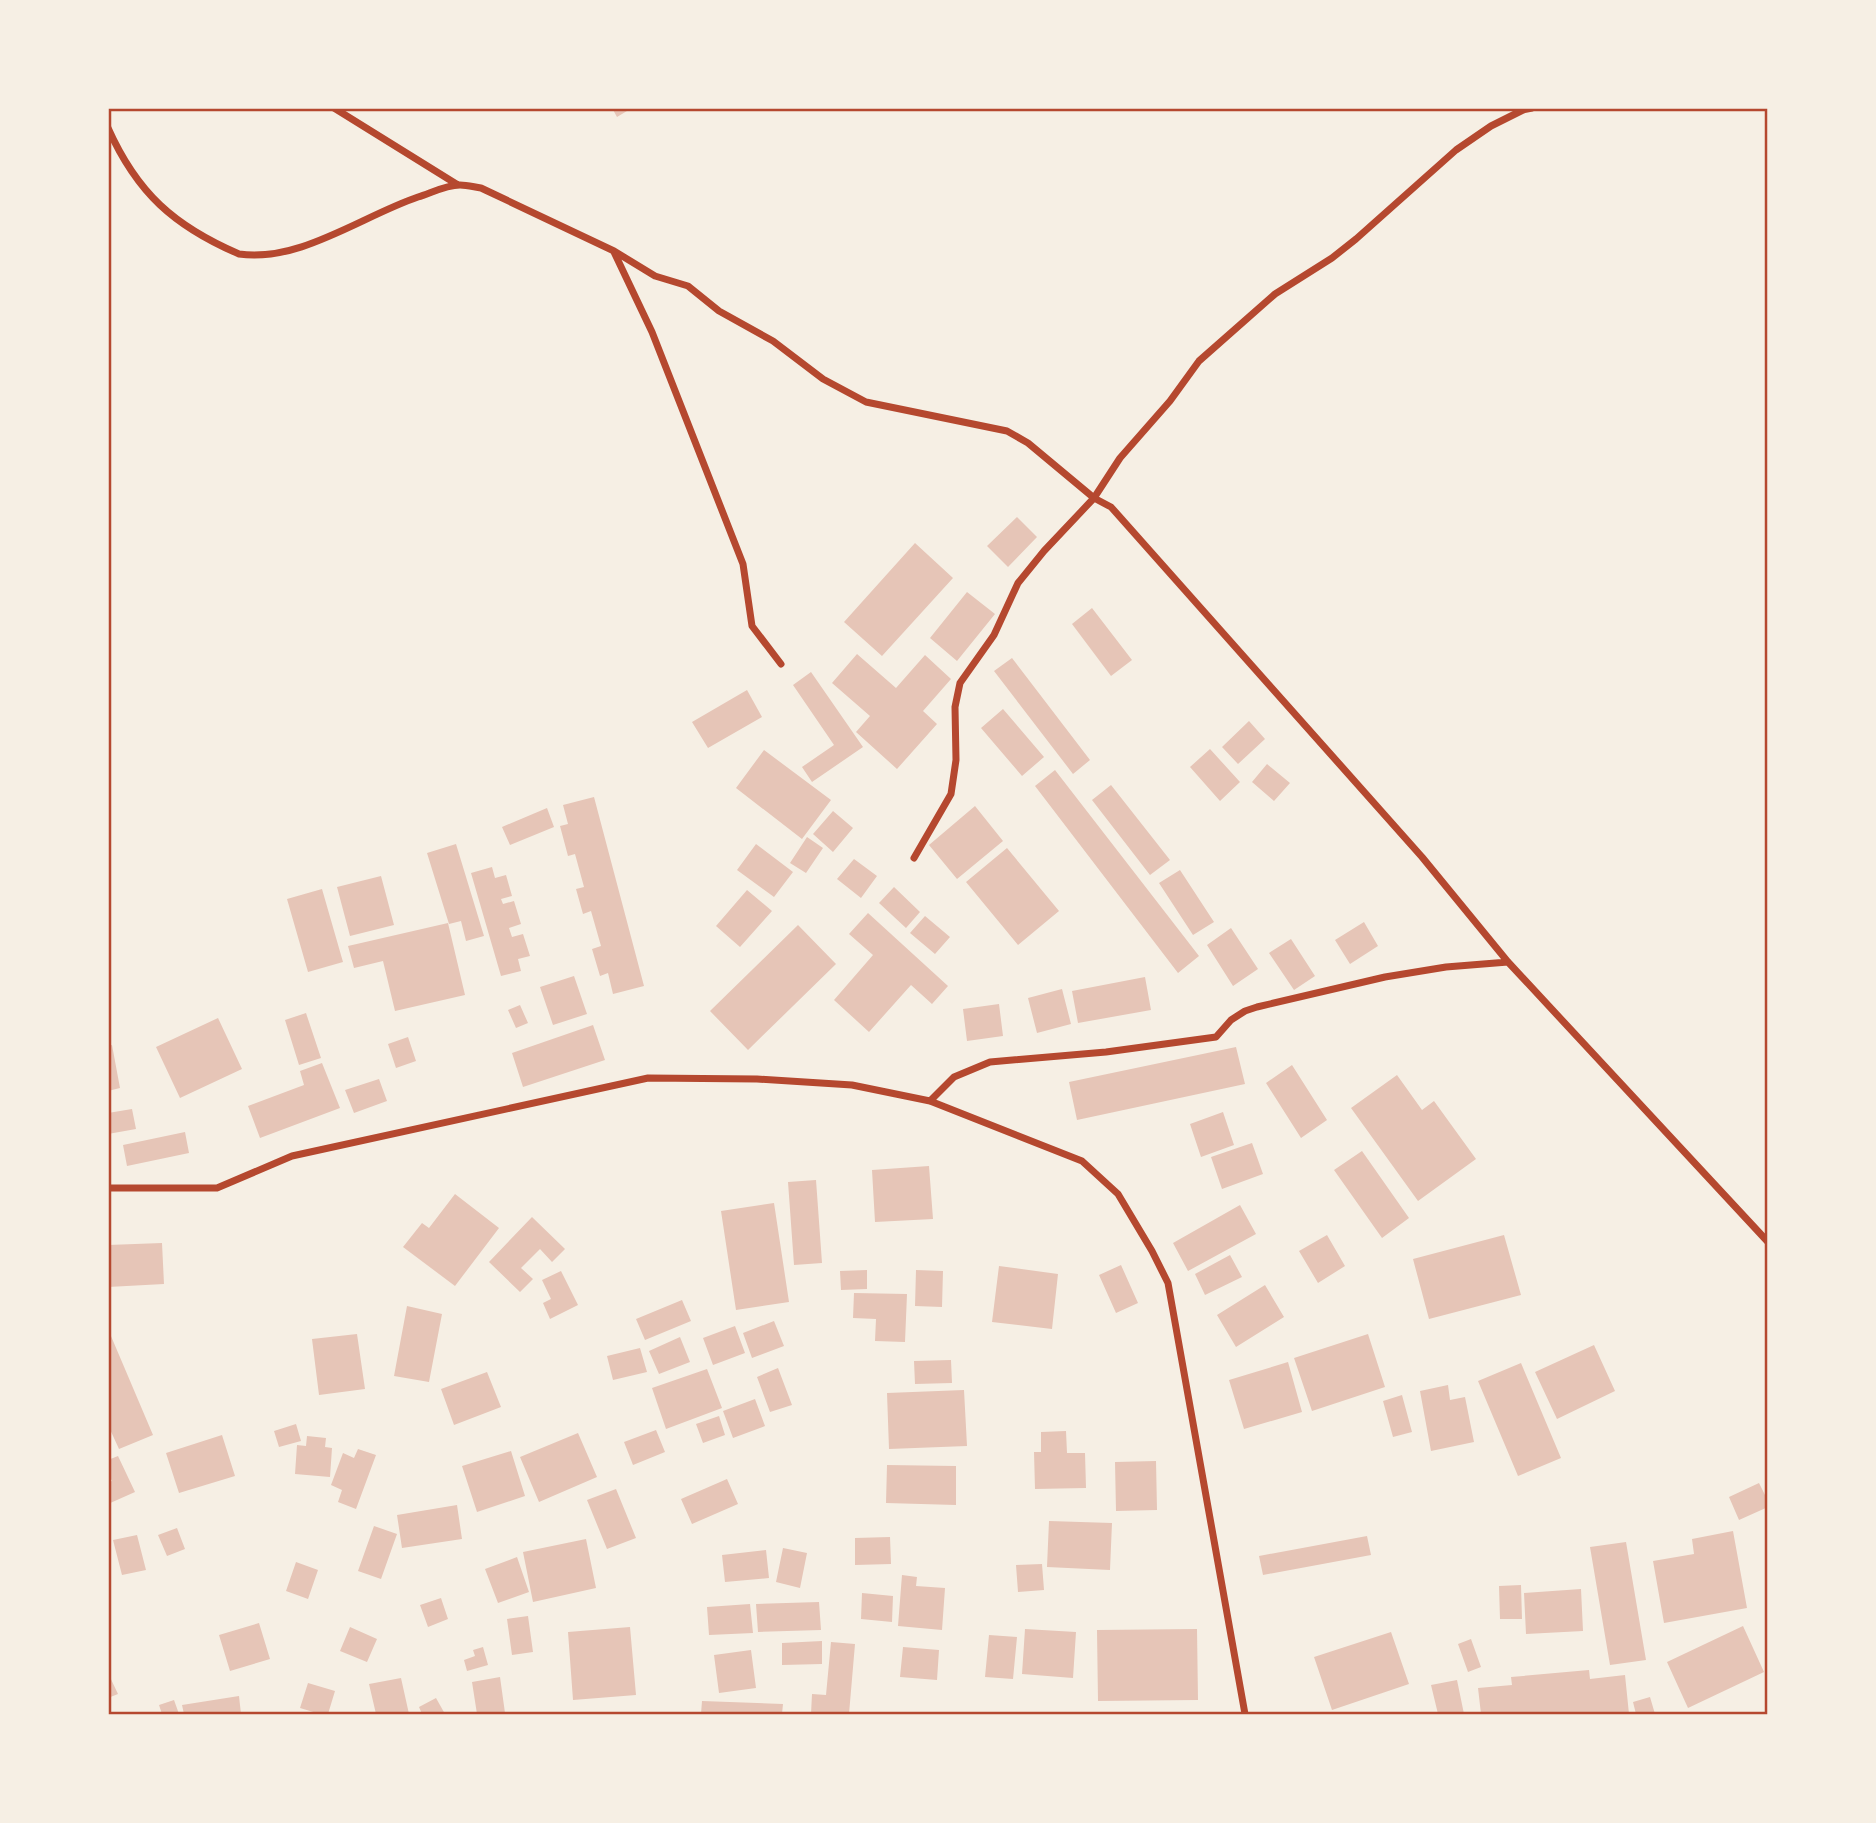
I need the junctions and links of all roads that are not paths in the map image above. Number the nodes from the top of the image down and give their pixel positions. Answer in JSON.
{"nodes":[{"id":1,"x":334,"y":108,"type":"edge"},
{"id":2,"x":1532,"y":108,"type":"edge"},
{"id":3,"x":108,"y":128,"type":"edge"},
{"id":4,"x":458,"y":185,"type":"junction"},
{"id":5,"x":614,"y":251,"type":"junction"},
{"id":6,"x":1094,"y":498,"type":"junction"},
{"id":7,"x":780,"y":664,"type":"dead end"},
{"id":8,"x":914,"y":858,"type":"dead end"},
{"id":9,"x":1508,"y":962,"type":"junction"},
{"id":10,"x":930,"y":1101,"type":"junction"},
{"id":11,"x":108,"y":1188,"type":"edge"},
{"id":12,"x":1768,"y":1242,"type":"edge"},
{"id":13,"x":1245,"y":1714,"type":"edge"}],
"edges":[{"from":1,"to":4,"type":"street"},
{"from":2,"to":6,"type":"street"},
{"from":3,"to":4,"type":"street"},
{"from":4,"to":5,"type":"street"},
{"from":5,"to":6,"type":"street"},
{"from":5,"to":7,"type":"street"},
{"from":6,"to":8,"type":"street"},
{"from":6,"to":9,"type":"street"},
{"from":9,"to":10,"type":"street"},
{"from":9,"to":12,"type":"street"},
{"from":10,"to":11,"type":"street"},
{"from":10,"to":13,"type":"street"}]}
